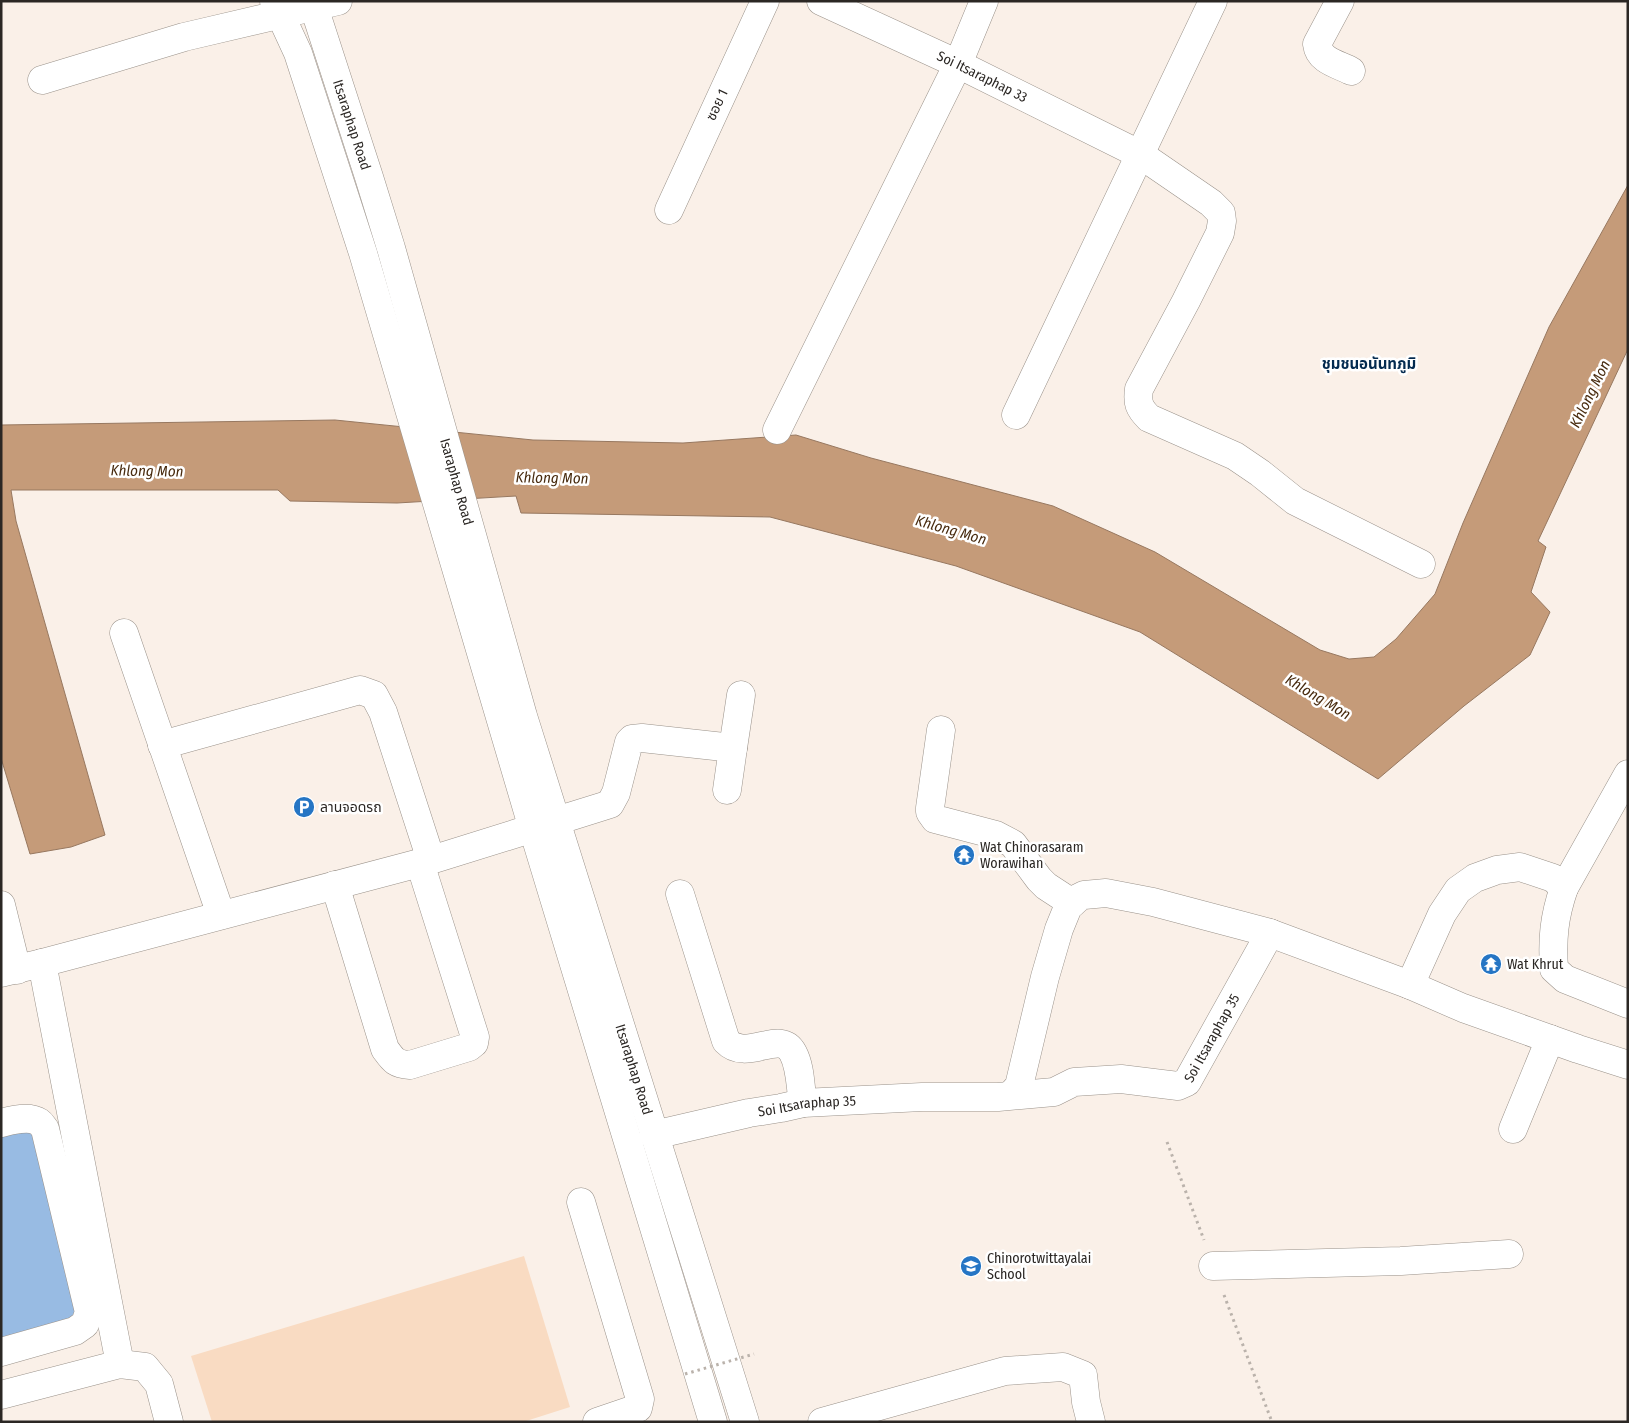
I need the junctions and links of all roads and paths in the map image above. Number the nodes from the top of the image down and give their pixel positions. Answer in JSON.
{"nodes":[{"id":1,"x":765,"y":1,"type":"edge"},
{"id":2,"x":821,"y":1,"type":"edge"},
{"id":3,"x":984,"y":1,"type":"edge"},
{"id":4,"x":1213,"y":1,"type":"edge"},
{"id":5,"x":1340,"y":1,"type":"edge"},
{"id":6,"x":322,"y":3,"type":"edge"},
{"id":7,"x":278,"y":8,"type":"edge"},
{"id":8,"x":958,"y":64,"type":"junction"},
{"id":9,"x":1351,"y":71,"type":"dead end"},
{"id":10,"x":42,"y":80,"type":"dead end"},
{"id":11,"x":1141,"y":155,"type":"junction"},
{"id":12,"x":669,"y":210,"type":"dead end"},
{"id":13,"x":391,"y":248,"type":"joint"},
{"id":14,"x":1016,"y":415,"type":"dead end"},
{"id":15,"x":777,"y":430,"type":"dead end"},
{"id":16,"x":1422,"y":564,"type":"dead end"},
{"id":17,"x":124,"y":633,"type":"dead end"},
{"id":18,"x":740,"y":694,"type":"dead end"},
{"id":19,"x":512,"y":718,"type":"junction"},
{"id":20,"x":941,"y":730,"type":"dead end"},
{"id":21,"x":162,"y":745,"type":"junction"},
{"id":22,"x":734,"y":748,"type":"junction"},
{"id":23,"x":1628,"y":774,"type":"edge"},
{"id":24,"x":727,"y":790,"type":"dead end"},
{"id":25,"x":545,"y":826,"type":"junction"},
{"id":26,"x":426,"y":862,"type":"junction"},
{"id":27,"x":335,"y":885,"type":"junction"},
{"id":28,"x":1564,"y":888,"type":"junction"},
{"id":29,"x":680,"y":894,"type":"dead end"},
{"id":30,"x":1072,"y":903,"type":"junction"},
{"id":31,"x":1,"y":905,"type":"edge"},
{"id":32,"x":221,"y":915,"type":"junction"},
{"id":33,"x":1270,"y":933,"type":"junction"},
{"id":34,"x":20,"y":968,"type":"edge"},
{"id":35,"x":1410,"y":985,"type":"junction"},
{"id":36,"x":1628,"y":1004,"type":"edge"},
{"id":37,"x":1550,"y":1039,"type":"junction"},
{"id":38,"x":1628,"y":1065,"type":"edge"},
{"id":39,"x":1011,"y":1095,"type":"junction"},
{"id":40,"x":803,"y":1103,"type":"junction"},
{"id":41,"x":1,"y":1123,"type":"edge"},
{"id":42,"x":1513,"y":1129,"type":"dead end"},
{"id":43,"x":654,"y":1134,"type":"junction"},
{"id":44,"x":581,"y":1202,"type":"dead end"},
{"id":45,"x":1509,"y":1254,"type":"dead end"},
{"id":46,"x":1213,"y":1266,"type":"dead end"},
{"id":47,"x":1,"y":1352,"type":"edge"},
{"id":48,"x":754,"y":1354,"type":"dead end"},
{"id":49,"x":120,"y":1364,"type":"junction"},
{"id":50,"x":685,"y":1374,"type":"dead end"},
{"id":51,"x":1,"y":1395,"type":"edge"},
{"id":52,"x":169,"y":1422,"type":"edge"},
{"id":53,"x":597,"y":1422,"type":"edge"},
{"id":54,"x":713,"y":1422,"type":"edge"},
{"id":55,"x":745,"y":1422,"type":"edge"},
{"id":56,"x":822,"y":1422,"type":"edge"},
{"id":57,"x":1091,"y":1422,"type":"edge"}],
"edges":[{"from":1,"to":12,"type":"street","name":"ซอย 1"},
{"from":2,"to":8,"type":"street","name":"Soi Itsaraphap 33"},
{"from":3,"to":8,"type":"street"},
{"from":4,"to":11,"type":"street"},
{"from":5,"to":9,"type":"street"},
{"from":6,"to":7,"type":"street"},
{"from":6,"to":13,"type":"street","name":"Itsaraphap Road"},
{"from":7,"to":10,"type":"street"},
{"from":7,"to":19,"type":"street"},
{"from":8,"to":11,"type":"street","name":"Soi Itsaraphap 33"},
{"from":8,"to":15,"type":"street"},
{"from":11,"to":14,"type":"street"},
{"from":11,"to":16,"type":"street","name":"Soi Itsaraphap 33"},
{"from":13,"to":19,"type":"street","name":"Isaraphap Road"},
{"from":17,"to":21,"type":"street"},
{"from":18,"to":22,"type":"street"},
{"from":19,"to":25,"type":"street","name":"Itsaraphap Road"},
{"from":20,"to":30,"type":"street"},
{"from":21,"to":26,"type":"street"},
{"from":21,"to":32,"type":"street"},
{"from":22,"to":24,"type":"street"},
{"from":22,"to":25,"type":"street"},
{"from":23,"to":28,"type":"street"},
{"from":25,"to":26,"type":"street"},
{"from":25,"to":43,"type":"street","name":"Itsaraphap Road"},
{"from":25,"to":54,"type":"street"},
{"from":26,"to":27,"type":"street"},
{"from":26,"to":27,"type":"street"},
{"from":27,"to":32,"type":"street"},
{"from":28,"to":35,"type":"street"},
{"from":28,"to":36,"type":"street"},
{"from":29,"to":40,"type":"street"},
{"from":30,"to":33,"type":"street"},
{"from":30,"to":39,"type":"street"},
{"from":31,"to":34,"type":"street"},
{"from":32,"to":34,"type":"street"},
{"from":33,"to":35,"type":"street"},
{"from":33,"to":39,"type":"street","name":"Soi Itsaraphap 35"},
{"from":34,"to":49,"type":"street"},
{"from":35,"to":37,"type":"street"},
{"from":37,"to":38,"type":"street"},
{"from":37,"to":42,"type":"street"},
{"from":39,"to":40,"type":"street","name":"Soi Itsaraphap 35"},
{"from":40,"to":43,"type":"street","name":"Soi Itsaraphap 35"},
{"from":41,"to":47,"type":"street"},
{"from":43,"to":55,"type":"street","name":"Itsaraphap Road"},
{"from":44,"to":53,"type":"street"},
{"from":45,"to":46,"type":"street"},
{"from":48,"to":50,"type":"path","bridge":true},
{"from":49,"to":51,"type":"street"},
{"from":49,"to":52,"type":"street"},
{"from":56,"to":57,"type":"street"}]}
